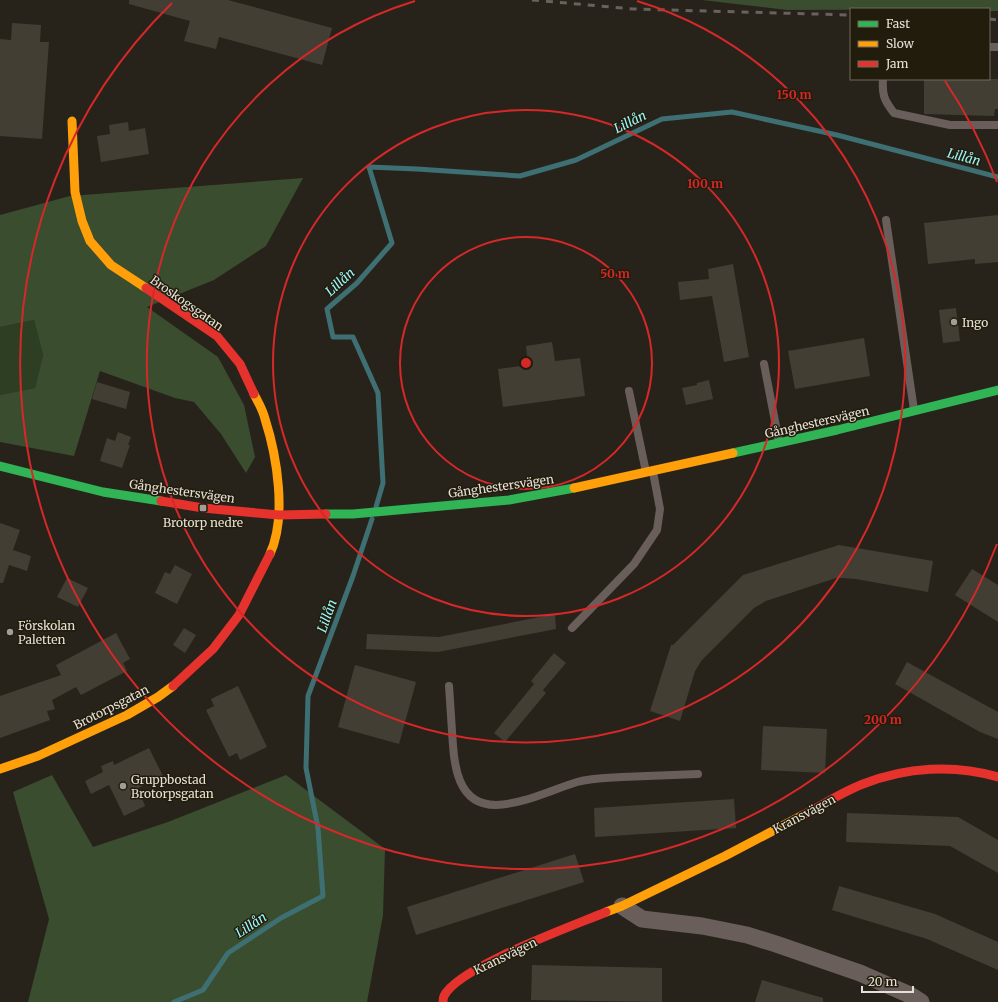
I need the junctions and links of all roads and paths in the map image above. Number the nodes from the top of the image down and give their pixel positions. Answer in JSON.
{"nodes":[{"id":1,"x":883,"y":80,"type":"edge"},
{"id":2,"x":72,"y":121,"type":"dead end"},
{"id":3,"x":998,"y":126,"type":"edge"},
{"id":4,"x":886,"y":220,"type":"dead end"},
{"id":5,"x":764,"y":364,"type":"dead end"},
{"id":6,"x":998,"y":390,"type":"edge"},
{"id":7,"x":629,"y":391,"type":"dead end"},
{"id":8,"x":915,"y":411,"type":"junction"},
{"id":9,"x":779,"y":443,"type":"junction"},
{"id":10,"x":0,"y":466,"type":"edge"},
{"id":11,"x":649,"y":472,"type":"junction"},
{"id":12,"x":279,"y":515,"type":"junction"},
{"id":13,"x":572,"y":628,"type":"dead end"},
{"id":14,"x":449,"y":686,"type":"dead end"},
{"id":15,"x":0,"y":769,"type":"edge"},
{"id":16,"x":698,"y":774,"type":"dead end"},
{"id":17,"x":998,"y":777,"type":"edge"},
{"id":18,"x":622,"y":906,"type":"junction"},
{"id":19,"x":442,"y":1002,"type":"edge"},
{"id":20,"x":921,"y":1002,"type":"edge"}],
"edges":[{"from":1,"to":3,"type":"lane"},
{"from":2,"to":12,"type":"street","name":"Broskogsgatan"},
{"from":4,"to":8,"type":"lane"},
{"from":5,"to":9,"type":"lane"},
{"from":6,"to":8,"type":"street","name":"Gånghestersvägen"},
{"from":7,"to":11,"type":"lane"},
{"from":8,"to":9,"type":"street","name":"Gånghestersvägen"},
{"from":9,"to":11,"type":"street","name":"Gånghestersvägen"},
{"from":10,"to":12,"type":"street","name":"Gånghestersvägen"},
{"from":11,"to":12,"type":"street","name":"Gånghestersvägen"},
{"from":11,"to":13,"type":"lane"},
{"from":12,"to":15,"type":"street","name":"Brotorpsgatan"},
{"from":14,"to":16,"type":"lane"},
{"from":17,"to":18,"type":"street","name":"Kransvägen"},
{"from":18,"to":19,"type":"street","name":"Kransvägen"},
{"from":18,"to":20,"type":"street"}]}
